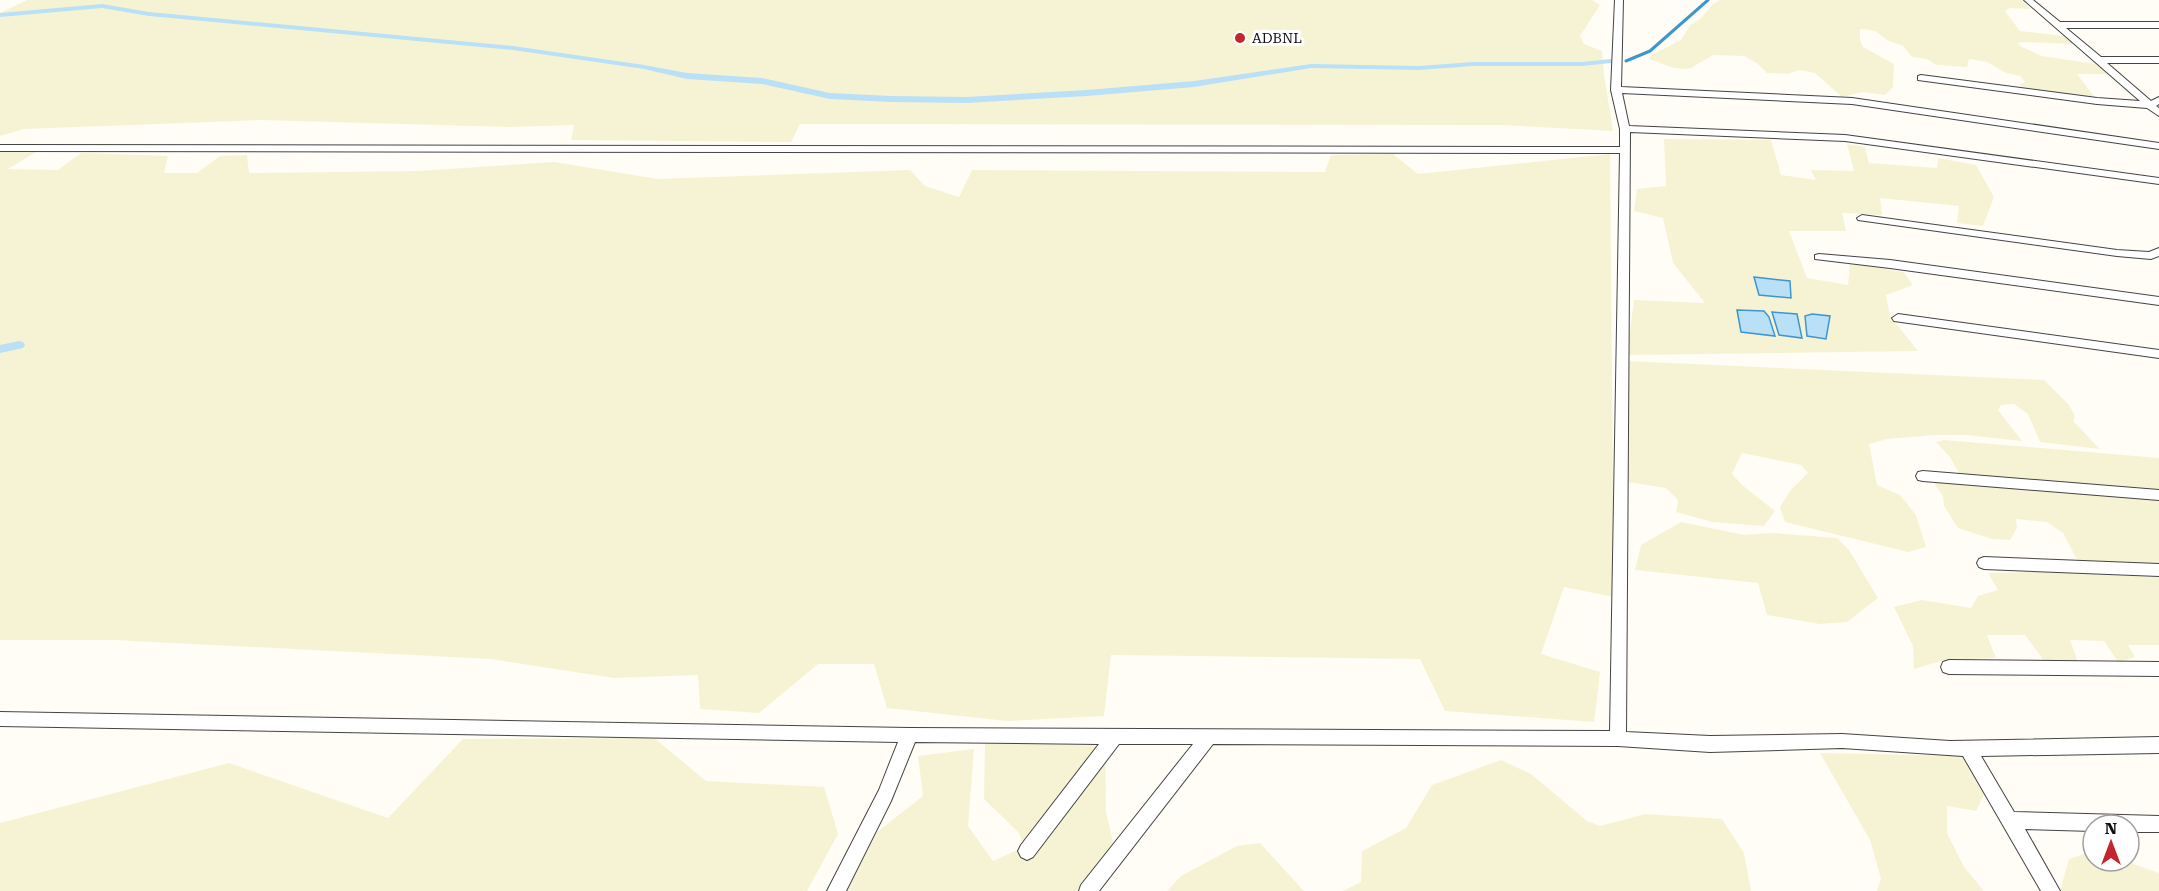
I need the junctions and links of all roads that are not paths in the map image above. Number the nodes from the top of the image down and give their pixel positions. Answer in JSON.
{"nodes":[{"id":1,"x":1618,"y":0,"type":"edge"},
{"id":2,"x":2028,"y":0,"type":"edge"},
{"id":3,"x":2058,"y":25,"type":"junction"},
{"id":4,"x":2159,"y":25,"type":"edge"},
{"id":5,"x":2100,"y":60,"type":"junction"},
{"id":6,"x":2159,"y":60,"type":"edge"},
{"id":7,"x":1921,"y":78,"type":"dead end"},
{"id":8,"x":1616,"y":90,"type":"junction"},
{"id":9,"x":2155,"y":102,"type":"edge"},
{"id":10,"x":2159,"y":113,"type":"edge"},
{"id":11,"x":1625,"y":129,"type":"junction"},
{"id":12,"x":2159,"y":146,"type":"edge"},
{"id":13,"x":0,"y":148,"type":"edge"},
{"id":14,"x":1624,"y":150,"type":"junction"},
{"id":15,"x":2159,"y":182,"type":"edge"},
{"id":16,"x":1862,"y":218,"type":"dead end"},
{"id":17,"x":2159,"y":251,"type":"edge"},
{"id":18,"x":1819,"y":257,"type":"dead end"},
{"id":19,"x":2159,"y":301,"type":"edge"},
{"id":20,"x":1898,"y":318,"type":"dead end"},
{"id":21,"x":2159,"y":354,"type":"edge"},
{"id":22,"x":1923,"y":476,"type":"dead end"},
{"id":23,"x":2159,"y":495,"type":"edge"},
{"id":24,"x":1984,"y":563,"type":"dead end"},
{"id":25,"x":2159,"y":570,"type":"edge"},
{"id":26,"x":1949,"y":666,"type":"dead end"},
{"id":27,"x":2159,"y":669,"type":"edge"},
{"id":28,"x":0,"y":719,"type":"edge"},
{"id":29,"x":909,"y":735,"type":"junction"},
{"id":30,"x":1116,"y":735,"type":"junction"},
{"id":31,"x":1209,"y":736,"type":"junction"},
{"id":32,"x":1618,"y":739,"type":"junction"},
{"id":33,"x":2159,"y":746,"type":"edge"},
{"id":34,"x":1967,"y":748,"type":"junction"},
{"id":35,"x":2010,"y":820,"type":"junction"},
{"id":36,"x":2159,"y":824,"type":"edge"},
{"id":37,"x":1027,"y":850,"type":"dead end"},
{"id":38,"x":2051,"y":890,"type":"edge"},
{"id":39,"x":836,"y":891,"type":"edge"},
{"id":40,"x":1088,"y":891,"type":"edge"}],
"edges":[{"from":1,"to":8,"type":"street"},
{"from":2,"to":3,"type":"street"},
{"from":3,"to":4,"type":"street"},
{"from":3,"to":5,"type":"street"},
{"from":5,"to":6,"type":"street"},
{"from":5,"to":9,"type":"street"},
{"from":7,"to":9,"type":"street"},
{"from":8,"to":11,"type":"street"},
{"from":8,"to":12,"type":"street"},
{"from":9,"to":10,"type":"street"},
{"from":11,"to":14,"type":"street"},
{"from":11,"to":15,"type":"street"},
{"from":13,"to":14,"type":"street"},
{"from":14,"to":32,"type":"street"},
{"from":16,"to":17,"type":"street"},
{"from":18,"to":19,"type":"street"},
{"from":20,"to":21,"type":"street"},
{"from":22,"to":23,"type":"street"},
{"from":24,"to":25,"type":"street"},
{"from":26,"to":27,"type":"street"},
{"from":28,"to":29,"type":"street"},
{"from":29,"to":30,"type":"street"},
{"from":29,"to":39,"type":"street"},
{"from":30,"to":31,"type":"street"},
{"from":30,"to":37,"type":"street"},
{"from":31,"to":32,"type":"street"},
{"from":31,"to":40,"type":"street"},
{"from":32,"to":34,"type":"street"},
{"from":33,"to":34,"type":"street"},
{"from":34,"to":35,"type":"street"},
{"from":35,"to":36,"type":"street"},
{"from":35,"to":38,"type":"street"}]}
